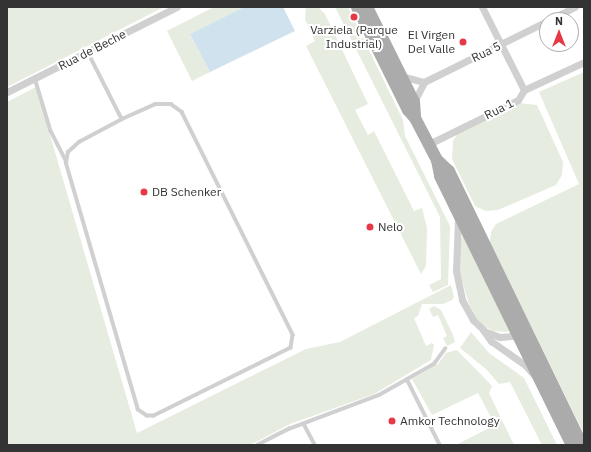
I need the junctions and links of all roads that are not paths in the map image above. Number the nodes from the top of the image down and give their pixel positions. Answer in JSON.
{"nodes":[{"id":1,"x":177,"y":7,"type":"edge"},
{"id":2,"x":357,"y":7,"type":"edge"},
{"id":3,"x":367,"y":7,"type":"edge"},
{"id":4,"x":482,"y":7,"type":"edge"},
{"id":5,"x":575,"y":7,"type":"edge"},
{"id":6,"x":565,"y":12,"type":"edge"},
{"id":7,"x":539,"y":26,"type":"edge"},
{"id":8,"x":500,"y":45,"type":"junction"},
{"id":9,"x":88,"y":52,"type":"junction"},
{"id":10,"x":584,"y":62,"type":"edge"},
{"id":11,"x":401,"y":76,"type":"junction"},
{"id":12,"x":35,"y":78,"type":"junction"},
{"id":13,"x":424,"y":82,"type":"junction"},
{"id":14,"x":524,"y":90,"type":"junction"},
{"id":15,"x":7,"y":92,"type":"edge"},
{"id":16,"x":414,"y":102,"type":"junction"},
{"id":17,"x":416,"y":118,"type":"junction"},
{"id":18,"x":122,"y":120,"type":"junction"},
{"id":19,"x":429,"y":144,"type":"junction"},
{"id":20,"x":437,"y":160,"type":"junction"},
{"id":21,"x":66,"y":161,"type":"junction"},
{"id":22,"x":458,"y":213,"type":"junction"},
{"id":23,"x":515,"y":309,"type":"junction"},
{"id":24,"x":482,"y":328,"type":"junction"},
{"id":25,"x":515,"y":329,"type":"junction"},
{"id":26,"x":445,"y":349,"type":"dead end"},
{"id":27,"x":407,"y":379,"type":"junction"},
{"id":28,"x":542,"y":382,"type":"junction"},
{"id":29,"x":304,"y":424,"type":"junction"},
{"id":30,"x":257,"y":445,"type":"edge"},
{"id":31,"x":315,"y":445,"type":"edge"},
{"id":32,"x":440,"y":445,"type":"edge"},
{"id":33,"x":572,"y":445,"type":"edge"},
{"id":34,"x":582,"y":445,"type":"edge"}],
"edges":[{"from":1,"to":9,"type":"street","name":"Rua de Beche"},
{"from":2,"to":17,"type":"main road"},
{"from":3,"to":11,"type":"main road"},
{"from":4,"to":8,"type":"street","name":"Rua 1"},
{"from":5,"to":6,"type":"street","name":"Rua 5"},
{"from":7,"to":8,"type":"street","name":"Rua 5"},
{"from":8,"to":13,"type":"street","name":"Rua 5"},
{"from":8,"to":14,"type":"street","name":"Rua 1"},
{"from":9,"to":12,"type":"street","name":"Rua de Beche"},
{"from":9,"to":18,"type":"lane"},
{"from":10,"to":14,"type":"street"},
{"from":11,"to":13,"type":"street"},
{"from":11,"to":16,"type":"main road"},
{"from":12,"to":15,"type":"street","name":"Rua de Beche"},
{"from":12,"to":21,"type":"lane"},
{"from":13,"to":16,"type":"street"},
{"from":14,"to":19,"type":"street","name":"Rua 1"},
{"from":16,"to":17,"type":"main road"},
{"from":17,"to":19,"type":"main road"},
{"from":18,"to":21,"type":"lane"},
{"from":18,"to":21,"type":"lane"},
{"from":19,"to":20,"type":"main road"},
{"from":20,"to":22,"type":"main road"},
{"from":20,"to":23,"type":"main road"},
{"from":22,"to":24,"type":"street"},
{"from":22,"to":25,"type":"main road"},
{"from":23,"to":25,"type":"street"},
{"from":23,"to":34,"type":"main road"},
{"from":24,"to":25,"type":"street"},
{"from":24,"to":28,"type":"street"},
{"from":25,"to":28,"type":"main road"},
{"from":26,"to":27,"type":"lane"},
{"from":27,"to":29,"type":"lane"},
{"from":27,"to":32,"type":"lane"},
{"from":28,"to":33,"type":"main road"},
{"from":29,"to":30,"type":"lane"},
{"from":29,"to":31,"type":"lane"}]}
